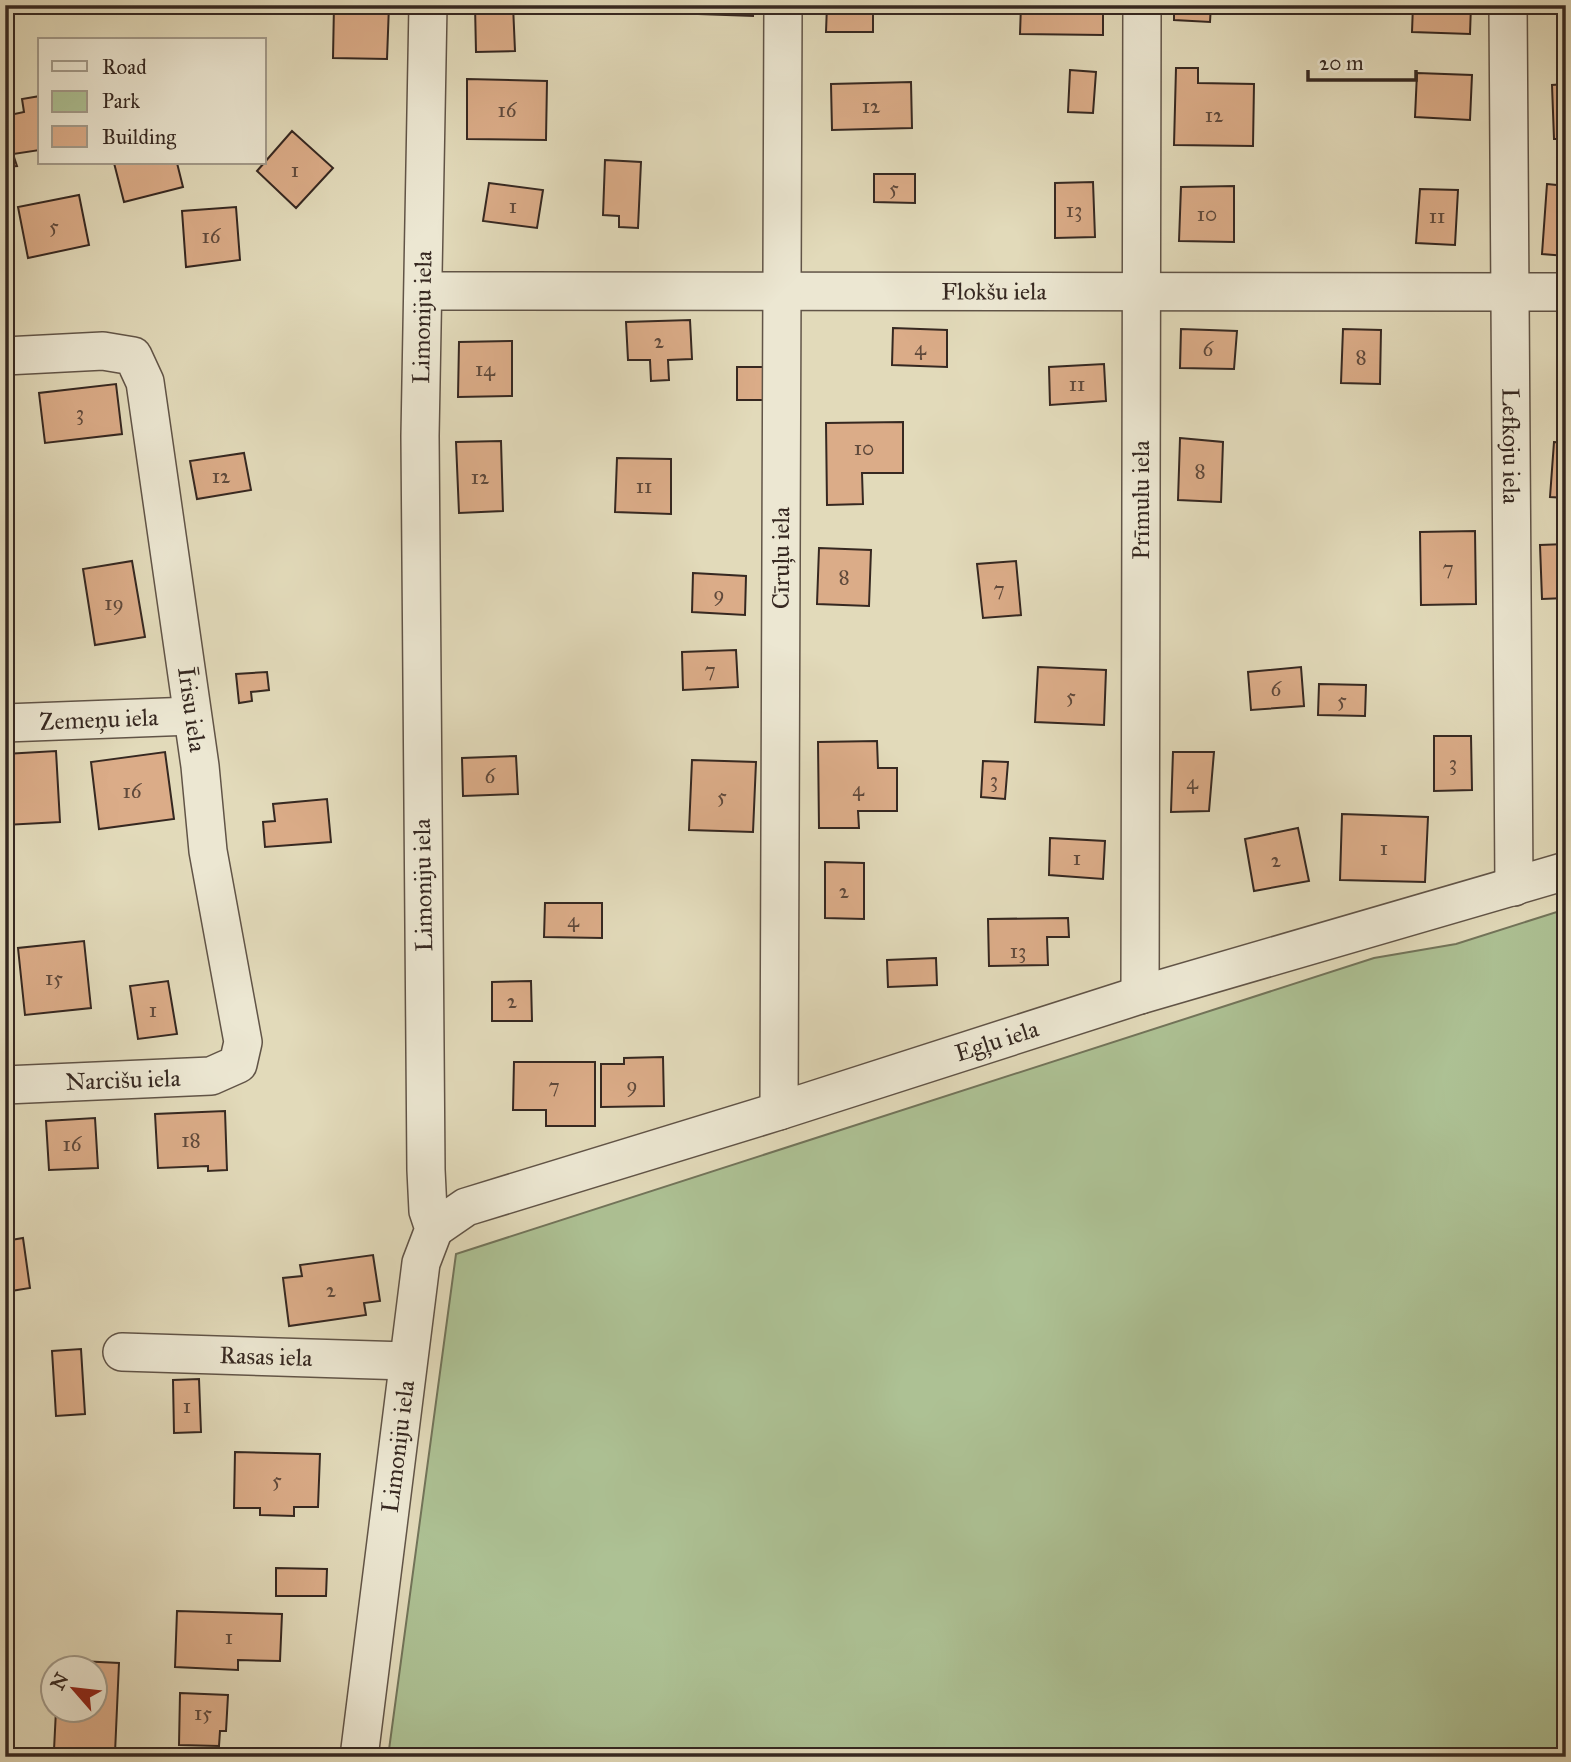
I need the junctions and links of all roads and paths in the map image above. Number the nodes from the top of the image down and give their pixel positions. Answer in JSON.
{"nodes":[{"id":1,"x":428,"y":5,"type":"edge"},
{"id":2,"x":783,"y":5,"type":"edge"},
{"id":3,"x":1142,"y":5,"type":"edge"},
{"id":4,"x":1508,"y":5,"type":"edge"},
{"id":5,"x":783,"y":289,"type":"junction"},
{"id":6,"x":424,"y":291,"type":"junction"},
{"id":7,"x":1142,"y":291,"type":"junction"},
{"id":8,"x":1508,"y":291,"type":"junction"},
{"id":9,"x":1566,"y":292,"type":"edge"},
{"id":10,"x":5,"y":356,"type":"edge"},
{"id":11,"x":192,"y":716,"type":"junction"},
{"id":12,"x":5,"y":723,"type":"edge"},
{"id":13,"x":1566,"y":871,"type":"edge"},
{"id":14,"x":1514,"y":887,"type":"junction"},
{"id":15,"x":1140,"y":995,"type":"junction"},
{"id":16,"x":238,"y":1064,"type":"joint"},
{"id":17,"x":5,"y":1085,"type":"edge"},
{"id":18,"x":779,"y":1111,"type":"junction"},
{"id":19,"x":434,"y":1228,"type":"junction"},
{"id":20,"x":122,"y":1352,"type":"dead end"},
{"id":21,"x":407,"y":1360,"type":"junction"},
{"id":22,"x":359,"y":1757,"type":"edge"}],
"edges":[{"from":1,"to":6,"type":"street","name":"Limoniju iela"},
{"from":2,"to":5,"type":"street","name":"Cīruļu iela"},
{"from":3,"to":7,"type":"street","name":"Prīmulu iela"},
{"from":4,"to":8,"type":"street","name":"Lefkoju iela"},
{"from":5,"to":6,"type":"street","name":"Flokšu iela"},
{"from":5,"to":7,"type":"street","name":"Flokšu iela"},
{"from":5,"to":18,"type":"street","name":"Cīruļu iela"},
{"from":6,"to":19,"type":"street","name":"Limoniju iela"},
{"from":7,"to":8,"type":"street","name":"Flokšu iela"},
{"from":7,"to":15,"type":"street","name":"Prīmulu iela"},
{"from":8,"to":9,"type":"street","name":"Flokšu iela"},
{"from":8,"to":14,"type":"street","name":"Lefkoju iela"},
{"from":10,"to":11,"type":"street","name":"Īrisu iela"},
{"from":11,"to":12,"type":"street","name":"Zemeņu iela"},
{"from":11,"to":16,"type":"street","name":"Īrisu iela"},
{"from":13,"to":14,"type":"street","name":"Egļu iela"},
{"from":14,"to":15,"type":"street","name":"Egļu iela"},
{"from":15,"to":18,"type":"street","name":"Egļu iela"},
{"from":16,"to":17,"type":"street","name":"Narcišu iela"},
{"from":18,"to":19,"type":"street","name":"Egļu iela"},
{"from":19,"to":21,"type":"street","name":"Limoniju iela"},
{"from":20,"to":21,"type":"street","name":"Rasas iela"},
{"from":21,"to":22,"type":"street","name":"Limoniju iela"}]}
